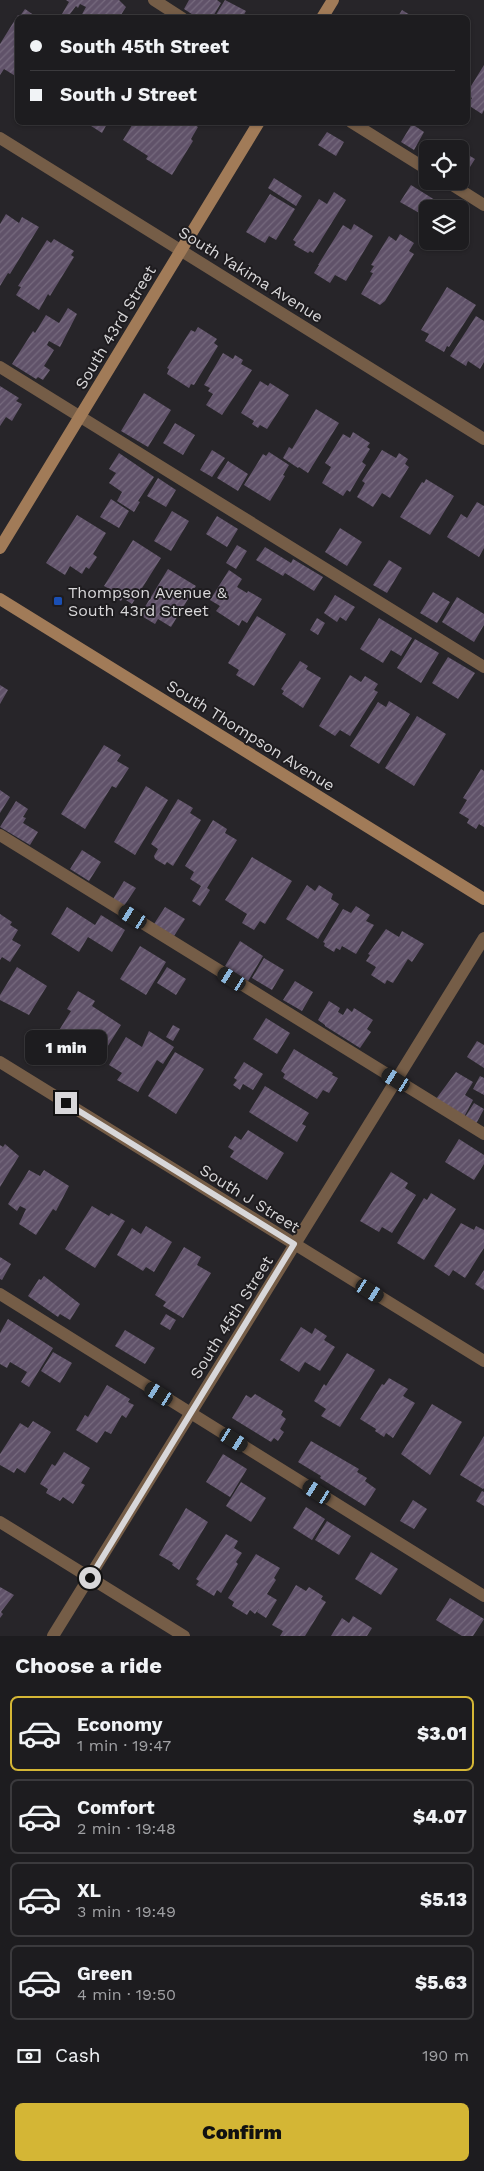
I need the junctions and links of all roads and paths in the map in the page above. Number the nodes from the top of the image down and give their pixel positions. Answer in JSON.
{"nodes":[{"id":1,"x":154,"y":0,"type":"edge"},
{"id":2,"x":333,"y":0,"type":"edge"},
{"id":3,"x":177,"y":15,"type":"edge"},
{"id":4,"x":324,"y":15,"type":"edge"},
{"id":5,"x":257,"y":125,"type":"edge"},
{"id":6,"x":356,"y":125,"type":"edge"},
{"id":7,"x":0,"y":138,"type":"edge"},
{"id":8,"x":419,"y":164,"type":"edge"},
{"id":9,"x":460,"y":190,"type":"edge"},
{"id":10,"x":484,"y":205,"type":"edge"},
{"id":11,"x":181,"y":250,"type":"junction"},
{"id":12,"x":0,"y":366,"type":"edge"},
{"id":13,"x":80,"y":416,"type":"junction"},
{"id":14,"x":484,"y":438,"type":"edge"},
{"id":15,"x":0,"y":548,"type":"edge"},
{"id":16,"x":0,"y":599,"type":"edge"},
{"id":17,"x":484,"y":667,"type":"edge"},
{"id":18,"x":0,"y":835,"type":"edge"},
{"id":19,"x":484,"y":899,"type":"edge"},
{"id":20,"x":484,"y":938,"type":"edge"},
{"id":21,"x":0,"y":1062,"type":"edge"},
{"id":22,"x":396,"y":1080,"type":"junction"},
{"id":23,"x":484,"y":1134,"type":"edge"},
{"id":24,"x":294,"y":1244,"type":"junction"},
{"id":25,"x":0,"y":1294,"type":"edge"},
{"id":26,"x":484,"y":1362,"type":"edge"},
{"id":27,"x":191,"y":1413,"type":"junction"},
{"id":28,"x":0,"y":1522,"type":"edge"},
{"id":29,"x":90,"y":1578,"type":"junction"},
{"id":30,"x":484,"y":1596,"type":"edge"},
{"id":31,"x":53,"y":1636,"type":"edge"},
{"id":32,"x":184,"y":1636,"type":"edge"}],
"edges":[{"from":1,"to":3,"type":"street"},
{"from":2,"to":4,"type":"main road"},
{"from":5,"to":11,"type":"main road","name":"South 43rd Street"},
{"from":6,"to":8,"type":"street"},
{"from":7,"to":11,"type":"street","name":"South Yakima Avenue"},
{"from":9,"to":10,"type":"street"},
{"from":11,"to":13,"type":"main road","name":"South 43rd Street"},
{"from":11,"to":14,"type":"street","name":"South Yakima Avenue"},
{"from":12,"to":13,"type":"street"},
{"from":13,"to":15,"type":"main road","name":"South 43rd Street"},
{"from":13,"to":17,"type":"street"},
{"from":16,"to":19,"type":"main road","name":"South Thompson Avenue"},
{"from":18,"to":22,"type":"street"},
{"from":20,"to":22,"type":"street","name":"South 45th Street"},
{"from":21,"to":24,"type":"street","name":"South J Street"},
{"from":22,"to":23,"type":"street"},
{"from":22,"to":24,"type":"street","name":"South 45th Street"},
{"from":24,"to":26,"type":"street","name":"South J Street"},
{"from":24,"to":27,"type":"street","name":"South 45th Street"},
{"from":25,"to":27,"type":"street"},
{"from":27,"to":29,"type":"street","name":"South 45th Street"},
{"from":27,"to":30,"type":"street"},
{"from":28,"to":29,"type":"street"},
{"from":29,"to":31,"type":"street","name":"South 45th Street"},
{"from":29,"to":32,"type":"street"}]}
